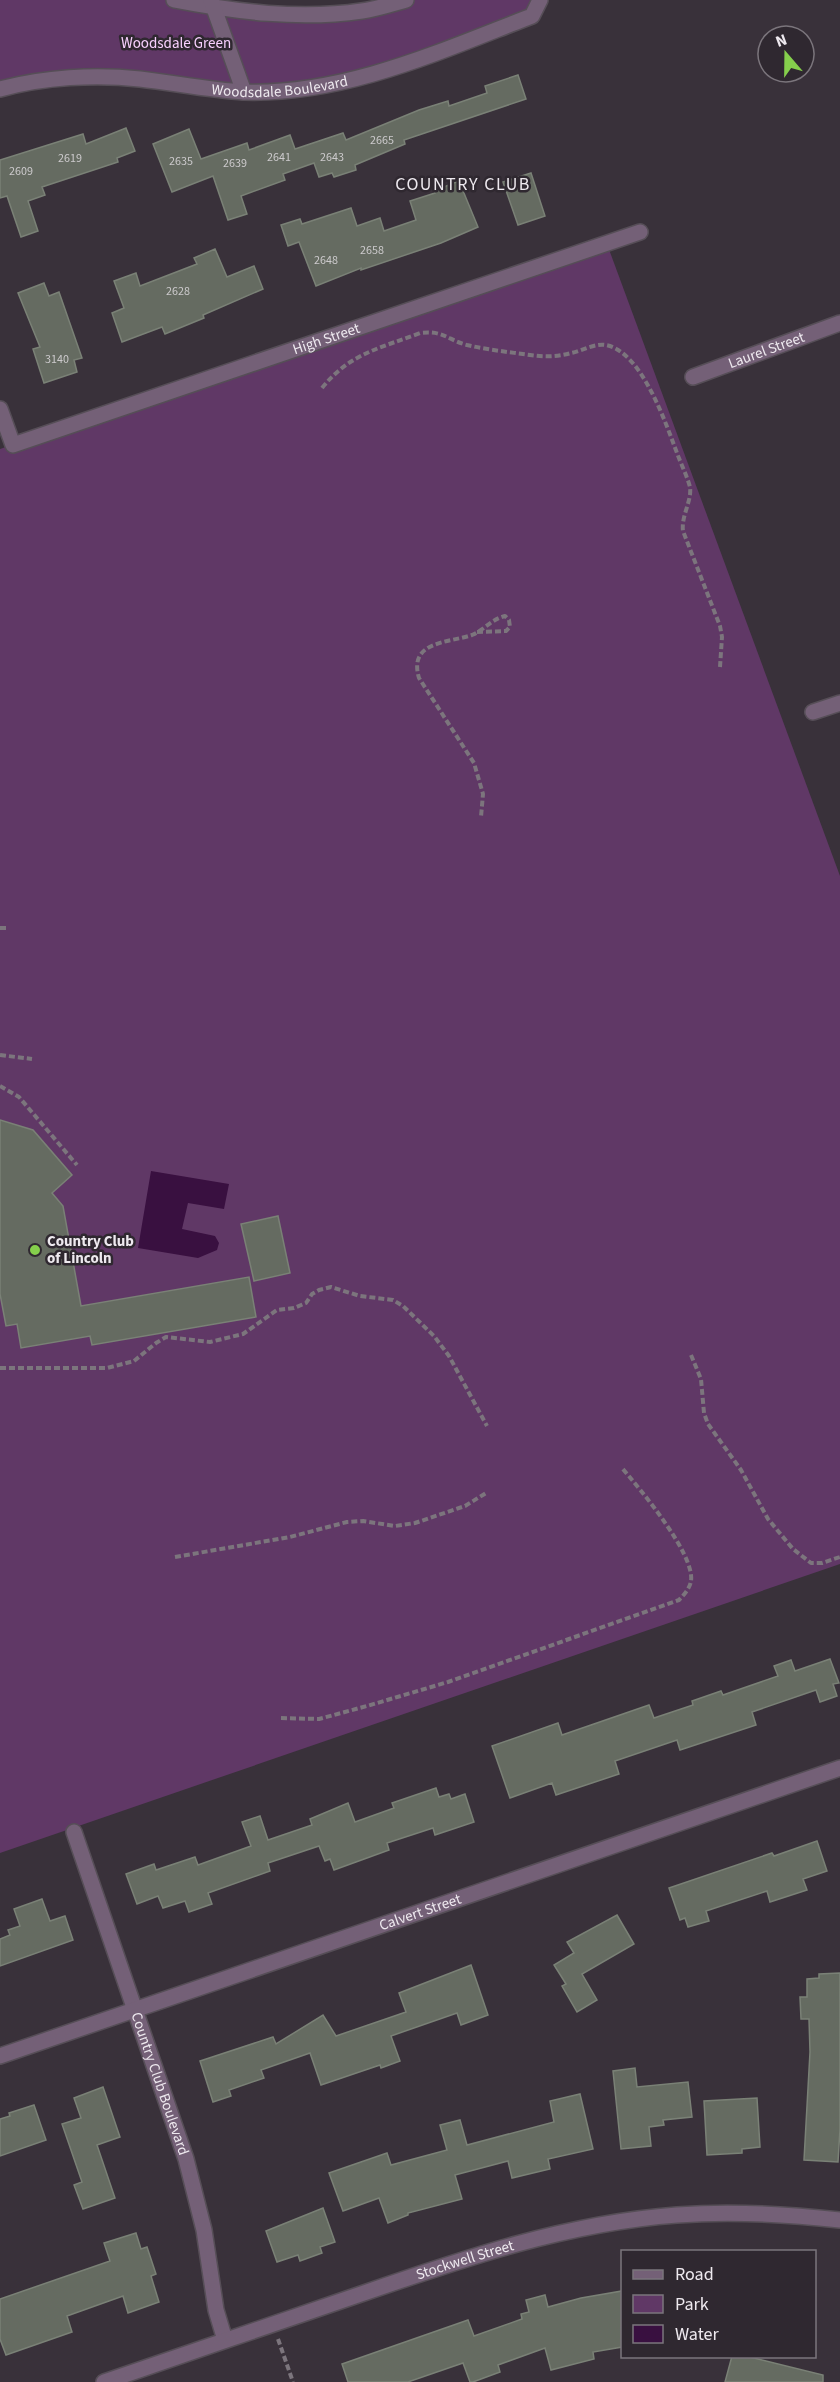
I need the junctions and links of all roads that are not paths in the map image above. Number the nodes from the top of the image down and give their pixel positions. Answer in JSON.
{"nodes":[{"id":1,"x":174,"y":0,"type":"edge"},
{"id":2,"x":406,"y":0,"type":"edge"},
{"id":3,"x":540,"y":0,"type":"edge"},
{"id":4,"x":212,"y":4,"type":"edge"},
{"id":5,"x":0,"y":88,"type":"edge"},
{"id":6,"x":244,"y":92,"type":"junction"},
{"id":7,"x":640,"y":232,"type":"dead end"},
{"id":8,"x":840,"y":323,"type":"edge"},
{"id":9,"x":693,"y":377,"type":"dead end"},
{"id":10,"x":0,"y":409,"type":"edge"},
{"id":11,"x":840,"y":703,"type":"edge"},
{"id":12,"x":813,"y":712,"type":"dead end"},
{"id":13,"x":840,"y":1768,"type":"edge"},
{"id":14,"x":74,"y":1832,"type":"dead end"},
{"id":15,"x":135,"y":2010,"type":"junction"},
{"id":16,"x":0,"y":2056,"type":"edge"},
{"id":17,"x":840,"y":2220,"type":"edge"},
{"id":18,"x":225,"y":2340,"type":"junction"},
{"id":19,"x":104,"y":2382,"type":"edge"}],
"edges":[{"from":1,"to":4,"type":"street"},
{"from":2,"to":4,"type":"street"},
{"from":3,"to":6,"type":"street","name":"Woodsdale Boulevard"},
{"from":4,"to":6,"type":"street"},
{"from":5,"to":6,"type":"street","name":"Woodsdale Boulevard"},
{"from":7,"to":10,"type":"street","name":"High Street"},
{"from":8,"to":9,"type":"street","name":"Laurel Street"},
{"from":11,"to":12,"type":"street"},
{"from":13,"to":15,"type":"street","name":"Calvert Street"},
{"from":14,"to":15,"type":"street","name":"Country Club Boulevard"},
{"from":15,"to":16,"type":"street","name":"Calvert Street"},
{"from":15,"to":18,"type":"street","name":"Country Club Boulevard"},
{"from":17,"to":18,"type":"street","name":"Stockwell Street"},
{"from":18,"to":19,"type":"street","name":"Stockwell Street"}]}
